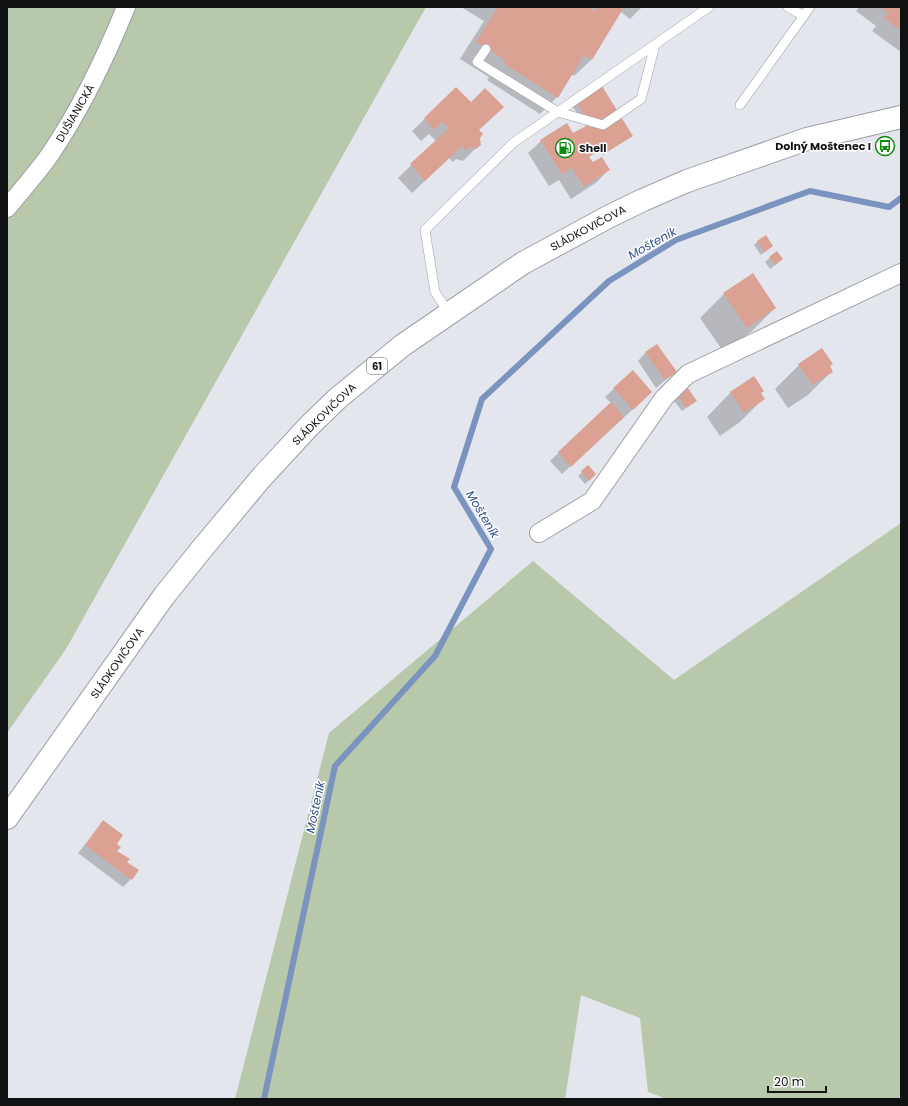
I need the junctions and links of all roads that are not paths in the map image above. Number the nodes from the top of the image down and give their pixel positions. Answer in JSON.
{"nodes":[{"id":1,"x":126,"y":7,"type":"edge"},
{"id":2,"x":709,"y":7,"type":"edge"},
{"id":3,"x":788,"y":7,"type":"edge"},
{"id":4,"x":810,"y":7,"type":"edge"},
{"id":5,"x":804,"y":16,"type":"junction"},
{"id":6,"x":654,"y":45,"type":"junction"},
{"id":7,"x":486,"y":49,"type":"dead end"},
{"id":8,"x":740,"y":105,"type":"dead end"},
{"id":9,"x":558,"y":112,"type":"junction"},
{"id":10,"x":901,"y":117,"type":"edge"},
{"id":11,"x":7,"y":208,"type":"edge"},
{"id":12,"x":901,"y":273,"type":"edge"},
{"id":13,"x":449,"y":314,"type":"junction"},
{"id":14,"x":539,"y":533,"type":"dead end"},
{"id":15,"x":7,"y":818,"type":"edge"}],
"edges":[{"from":1,"to":11,"type":"street","name":"DUŠIANICKÁ"},
{"from":2,"to":6,"type":"lane"},
{"from":3,"to":5,"type":"lane"},
{"from":4,"to":5,"type":"lane"},
{"from":5,"to":8,"type":"lane"},
{"from":6,"to":9,"type":"lane"},
{"from":6,"to":9,"type":"lane"},
{"from":7,"to":9,"type":"lane"},
{"from":9,"to":13,"type":"lane"},
{"from":10,"to":13,"type":"main road","name":"SLÁDKOVIČOVA","number":"61"},
{"from":12,"to":14,"type":"street"},
{"from":13,"to":15,"type":"main road","name":"SLÁDKOVIČOVA","number":"61"}]}
